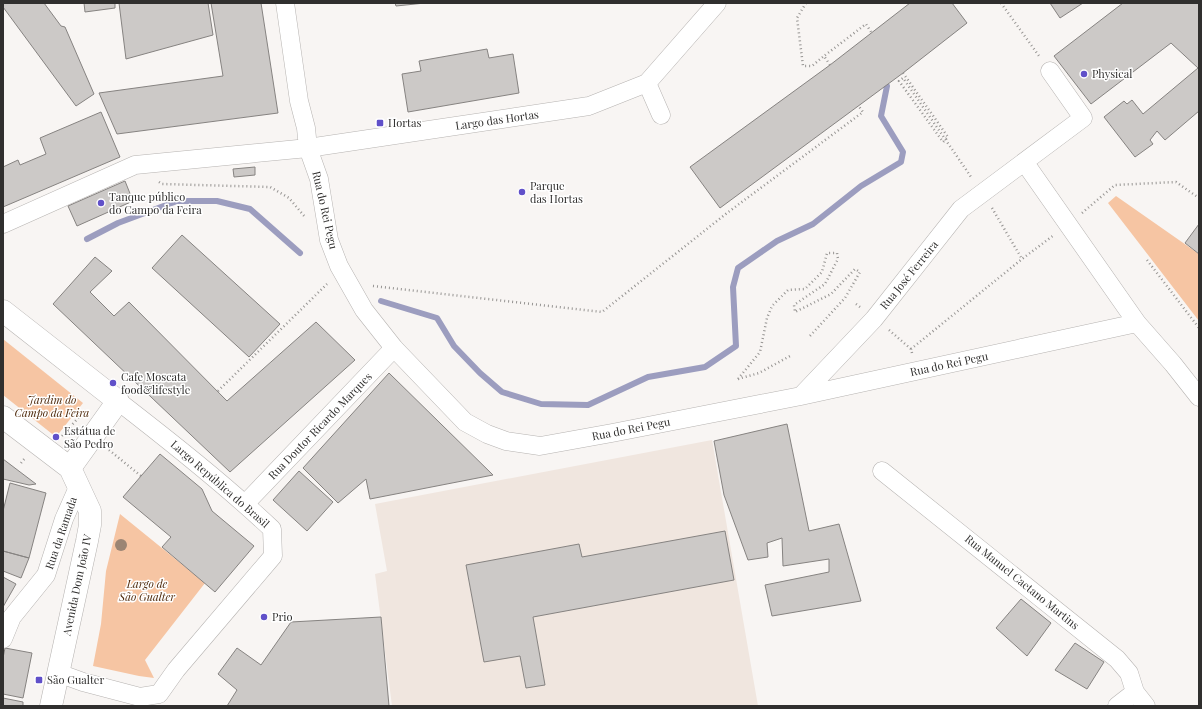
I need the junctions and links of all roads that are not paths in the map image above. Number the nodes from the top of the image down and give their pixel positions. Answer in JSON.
{"nodes":[{"id":1,"x":285,"y":3,"type":"edge"},
{"id":2,"x":294,"y":3,"type":"edge"},
{"id":3,"x":716,"y":3,"type":"edge"},
{"id":4,"x":1050,"y":71,"type":"road end"},
{"id":5,"x":647,"y":83,"type":"junction"},
{"id":6,"x":661,"y":115,"type":"dead end"},
{"id":7,"x":306,"y":128,"type":"junction"},
{"id":8,"x":308,"y":148,"type":"junction"},
{"id":9,"x":1025,"y":163,"type":"junction"},
{"id":10,"x":3,"y":224,"type":"edge"},
{"id":11,"x":3,"y":311,"type":"edge"},
{"id":12,"x":1137,"y":323,"type":"junction"},
{"id":13,"x":394,"y":348,"type":"junction"},
{"id":14,"x":801,"y":396,"type":"junction"},
{"id":15,"x":1199,"y":397,"type":"edge"},
{"id":16,"x":118,"y":401,"type":"junction"},
{"id":17,"x":3,"y":417,"type":"edge"},
{"id":18,"x":882,"y":471,"type":"dead end"},
{"id":19,"x":74,"y":476,"type":"junction"},
{"id":20,"x":245,"y":504,"type":"junction"},
{"id":21,"x":3,"y":639,"type":"edge"},
{"id":22,"x":58,"y":673,"type":"junction"},
{"id":23,"x":1140,"y":699,"type":"edge"},
{"id":24,"x":164,"y":700,"type":"edge"},
{"id":25,"x":51,"y":706,"type":"edge"},
{"id":26,"x":1117,"y":706,"type":"edge"}],
"edges":[{"from":1,"to":7,"type":"street","name":"Rua do Rei Pegu"},
{"from":2,"to":7,"type":"street","name":"Rua do Rei Pegu"},
{"from":3,"to":5,"type":"street"},
{"from":4,"to":9,"type":"street","name":"Rua José Ferreira"},
{"from":5,"to":6,"type":"street"},
{"from":5,"to":8,"type":"street","name":"Largo das Hortas"},
{"from":7,"to":8,"type":"street","name":"Rua do Rei Pegu"},
{"from":8,"to":10,"type":"street","name":"Largo das Hortas"},
{"from":8,"to":13,"type":"street","name":"Rua do Rei Pegu"},
{"from":9,"to":12,"type":"street"},
{"from":9,"to":14,"type":"street","name":"Rua José Ferreira"},
{"from":11,"to":16,"type":"street","name":"Largo República do Brasil"},
{"from":12,"to":14,"type":"street","name":"Rua do Rei Pegu"},
{"from":12,"to":15,"type":"street"},
{"from":13,"to":14,"type":"street","name":"Rua do Rei Pegu"},
{"from":13,"to":20,"type":"street","name":"Rua Doutor Ricardo Marques"},
{"from":16,"to":19,"type":"street"},
{"from":16,"to":20,"type":"street","name":"Largo República do Brasil"},
{"from":17,"to":19,"type":"street"},
{"from":18,"to":23,"type":"street","name":"Rua Manuel Caetano Martins"},
{"from":19,"to":21,"type":"street","name":"Rua da Ramada"},
{"from":19,"to":22,"type":"street","name":"Avenida Dom João IV"},
{"from":20,"to":24,"type":"street","name":"Largo República do Brasil"},
{"from":22,"to":24,"type":"street"},
{"from":22,"to":25,"type":"street","name":"Avenida Dom João IV"},
{"from":23,"to":26,"type":"street"}]}
